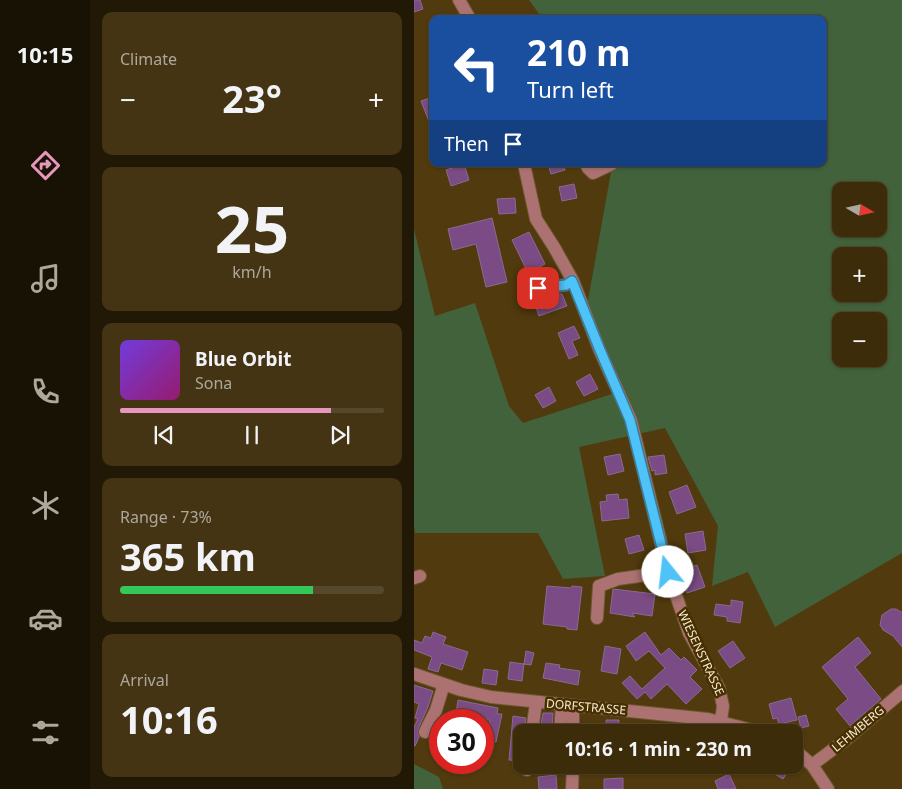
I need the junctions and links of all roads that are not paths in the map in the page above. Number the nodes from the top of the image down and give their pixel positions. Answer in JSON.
{"nodes":[{"id":1,"x":460,"y":0,"type":"edge"},
{"id":2,"x":468,"y":15,"type":"edge"},
{"id":3,"x":525,"y":167,"type":"edge"},
{"id":4,"x":588,"y":167,"type":"edge"},
{"id":5,"x":606,"y":167,"type":"edge"},
{"id":6,"x":572,"y":281,"type":"junction"},
{"id":7,"x":538,"y":288,"type":"dead end"},
{"id":8,"x":668,"y":572,"type":"junction"},
{"id":9,"x":597,"y":618,"type":"dead end"},
{"id":10,"x":414,"y":674,"type":"edge"},
{"id":11,"x":444,"y":684,"type":"junction"},
{"id":12,"x":902,"y":691,"type":"edge"},
{"id":13,"x":536,"y":702,"type":"junction"},
{"id":14,"x":568,"y":705,"type":"junction"},
{"id":15,"x":721,"y":721,"type":"junction"},
{"id":16,"x":533,"y":724,"type":"edge"},
{"id":17,"x":562,"y":724,"type":"edge"},
{"id":18,"x":572,"y":724,"type":"edge"},
{"id":19,"x":732,"y":724,"type":"edge"},
{"id":20,"x":425,"y":732,"type":"dead end"},
{"id":21,"x":803,"y":757,"type":"edge"},
{"id":22,"x":812,"y":765,"type":"junction"},
{"id":23,"x":573,"y":774,"type":"edge"},
{"id":24,"x":572,"y":789,"type":"edge"},
{"id":25,"x":828,"y":789,"type":"edge"}],
"edges":[{"from":1,"to":2,"type":"street"},
{"from":3,"to":6,"type":"street","name":"WIESENSTRASSE"},
{"from":4,"to":5,"type":"street"},
{"from":6,"to":7,"type":"street"},
{"from":6,"to":8,"type":"street","name":"WIESENSTRASSE"},
{"from":8,"to":9,"type":"street"},
{"from":8,"to":15,"type":"street","name":"WIESENSTRASSE"},
{"from":10,"to":11,"type":"street","name":"DORFSTRASSE"},
{"from":11,"to":13,"type":"street","name":"DORFSTRASSE"},
{"from":11,"to":20,"type":"street"},
{"from":12,"to":22,"type":"street","name":"LEHMBERG"},
{"from":13,"to":14,"type":"street","name":"DORFSTRASSE"},
{"from":13,"to":16,"type":"street"},
{"from":14,"to":15,"type":"street","name":"DORFSTRASSE"},
{"from":14,"to":17,"type":"street"},
{"from":14,"to":18,"type":"street"},
{"from":15,"to":19,"type":"street","name":"DORFSTRASSE"},
{"from":21,"to":22,"type":"street"},
{"from":22,"to":25,"type":"street"},
{"from":23,"to":24,"type":"street"}]}
